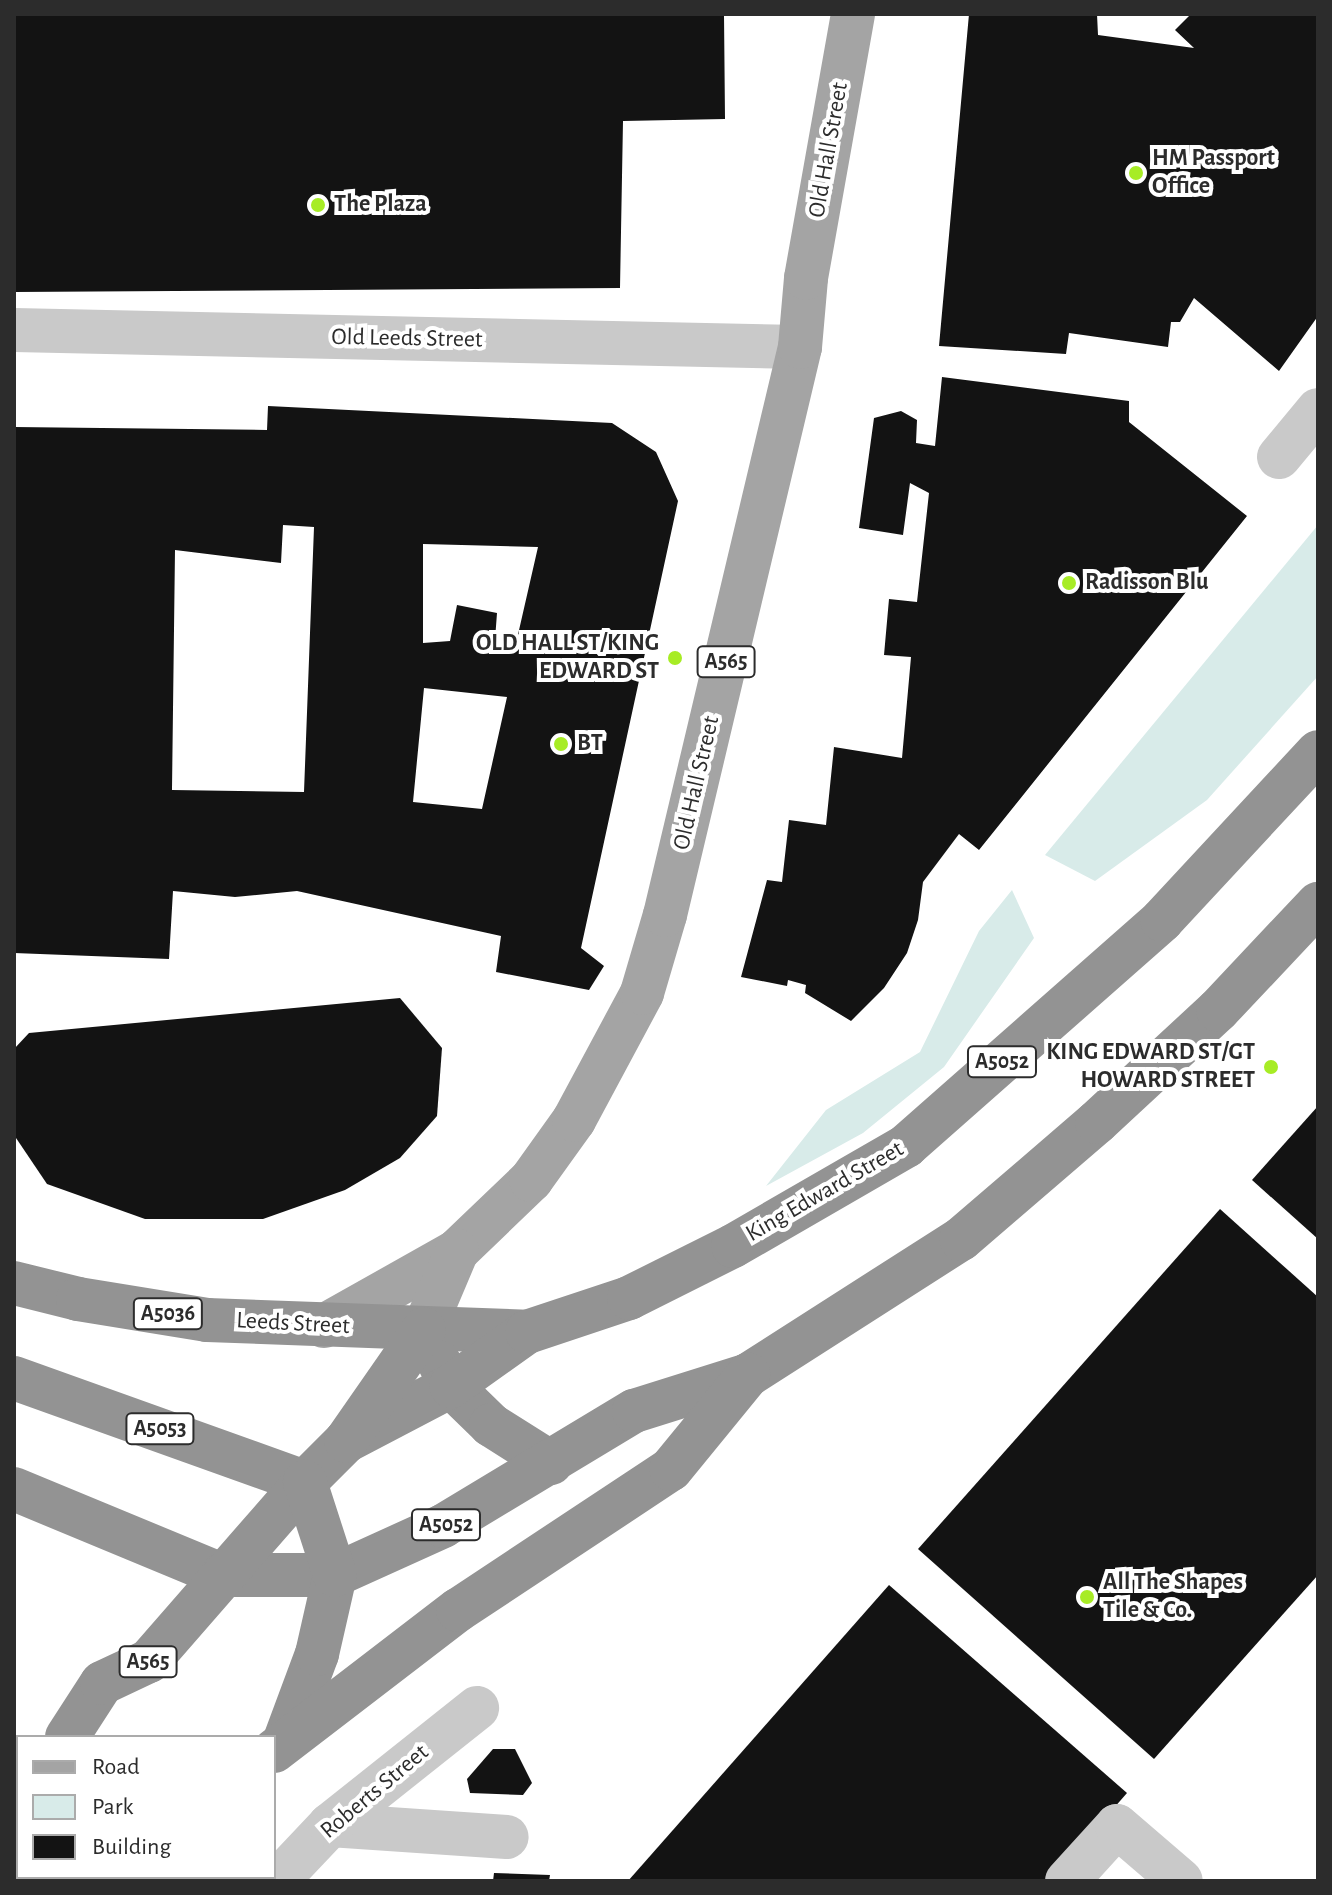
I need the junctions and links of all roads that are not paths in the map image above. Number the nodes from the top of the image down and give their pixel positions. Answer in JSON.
{"nodes":[{"id":1,"x":853,"y":14,"type":"edge"},
{"id":2,"x":14,"y":330,"type":"edge"},
{"id":3,"x":800,"y":347,"type":"junction"},
{"id":4,"x":1318,"y":410,"type":"edge"},
{"id":5,"x":1279,"y":457,"type":"dead end"},
{"id":6,"x":1318,"y":752,"type":"edge"},
{"id":7,"x":1318,"y":904,"type":"edge"},
{"id":8,"x":457,"y":1251,"type":"junction"},
{"id":9,"x":14,"y":1283,"type":"edge"},
{"id":10,"x":324,"y":1326,"type":"junction"},
{"id":11,"x":424,"y":1329,"type":"junction"},
{"id":12,"x":527,"y":1332,"type":"junction"},
{"id":13,"x":748,"y":1375,"type":"junction"},
{"id":14,"x":14,"y":1378,"type":"edge"},
{"id":15,"x":451,"y":1386,"type":"junction"},
{"id":16,"x":346,"y":1441,"type":"junction"},
{"id":17,"x":551,"y":1463,"type":"junction"},
{"id":18,"x":305,"y":1482,"type":"junction"},
{"id":19,"x":14,"y":1489,"type":"edge"},
{"id":20,"x":222,"y":1575,"type":"junction"},
{"id":21,"x":335,"y":1575,"type":"junction"},
{"id":22,"x":477,"y":1708,"type":"dead end"},
{"id":23,"x":68,"y":1735,"type":"edge"},
{"id":24,"x":280,"y":1745,"type":"edge"},
{"id":25,"x":330,"y":1825,"type":"junction"},
{"id":26,"x":507,"y":1837,"type":"dead end"},
{"id":27,"x":277,"y":1881,"type":"edge"},
{"id":28,"x":1067,"y":1881,"type":"edge"},
{"id":29,"x":1181,"y":1881,"type":"edge"}],
"edges":[{"from":1,"to":3,"type":"main road","name":"Old Hall Street","number":"A565"},
{"from":2,"to":3,"type":"street","name":"Old Leeds Street"},
{"from":3,"to":8,"type":"main road","name":"Old Hall Street","number":"A565"},
{"from":4,"to":5,"type":"street"},
{"from":6,"to":12,"type":"highway","name":"King Edward Street","number":"A5052"},
{"from":7,"to":13,"type":"highway","number":"A5052"},
{"from":8,"to":10,"type":"main road","name":"Old Hall Street","number":"A565"},
{"from":8,"to":11,"type":"main road"},
{"from":9,"to":10,"type":"highway","name":"Leeds Street","number":"A5036"},
{"from":10,"to":11,"type":"highway","name":"Leeds Street","number":"A5036"},
{"from":11,"to":12,"type":"highway","name":"Leeds Street","number":"A5036"},
{"from":11,"to":15,"type":"highway"},
{"from":11,"to":16,"type":"highway"},
{"from":12,"to":15,"type":"highway","name":"King Edward Street","number":"A5052"},
{"from":13,"to":17,"type":"highway","number":"A5052"},
{"from":13,"to":24,"type":"highway"},
{"from":14,"to":18,"type":"highway","number":"A5053"},
{"from":15,"to":16,"type":"highway","name":"King Edward Street","number":"A5052"},
{"from":15,"to":17,"type":"highway"},
{"from":16,"to":18,"type":"highway","number":"A565"},
{"from":17,"to":21,"type":"highway","number":"A5052"},
{"from":18,"to":20,"type":"highway","number":"A565"},
{"from":18,"to":21,"type":"highway"},
{"from":19,"to":20,"type":"highway"},
{"from":20,"to":21,"type":"highway","number":"A5052"},
{"from":20,"to":23,"type":"highway","number":"A565"},
{"from":21,"to":24,"type":"highway"},
{"from":22,"to":25,"type":"street","name":"Roberts Street"},
{"from":25,"to":26,"type":"street"},
{"from":25,"to":27,"type":"street","name":"Roberts Street"},
{"from":28,"to":29,"type":"street"}]}
